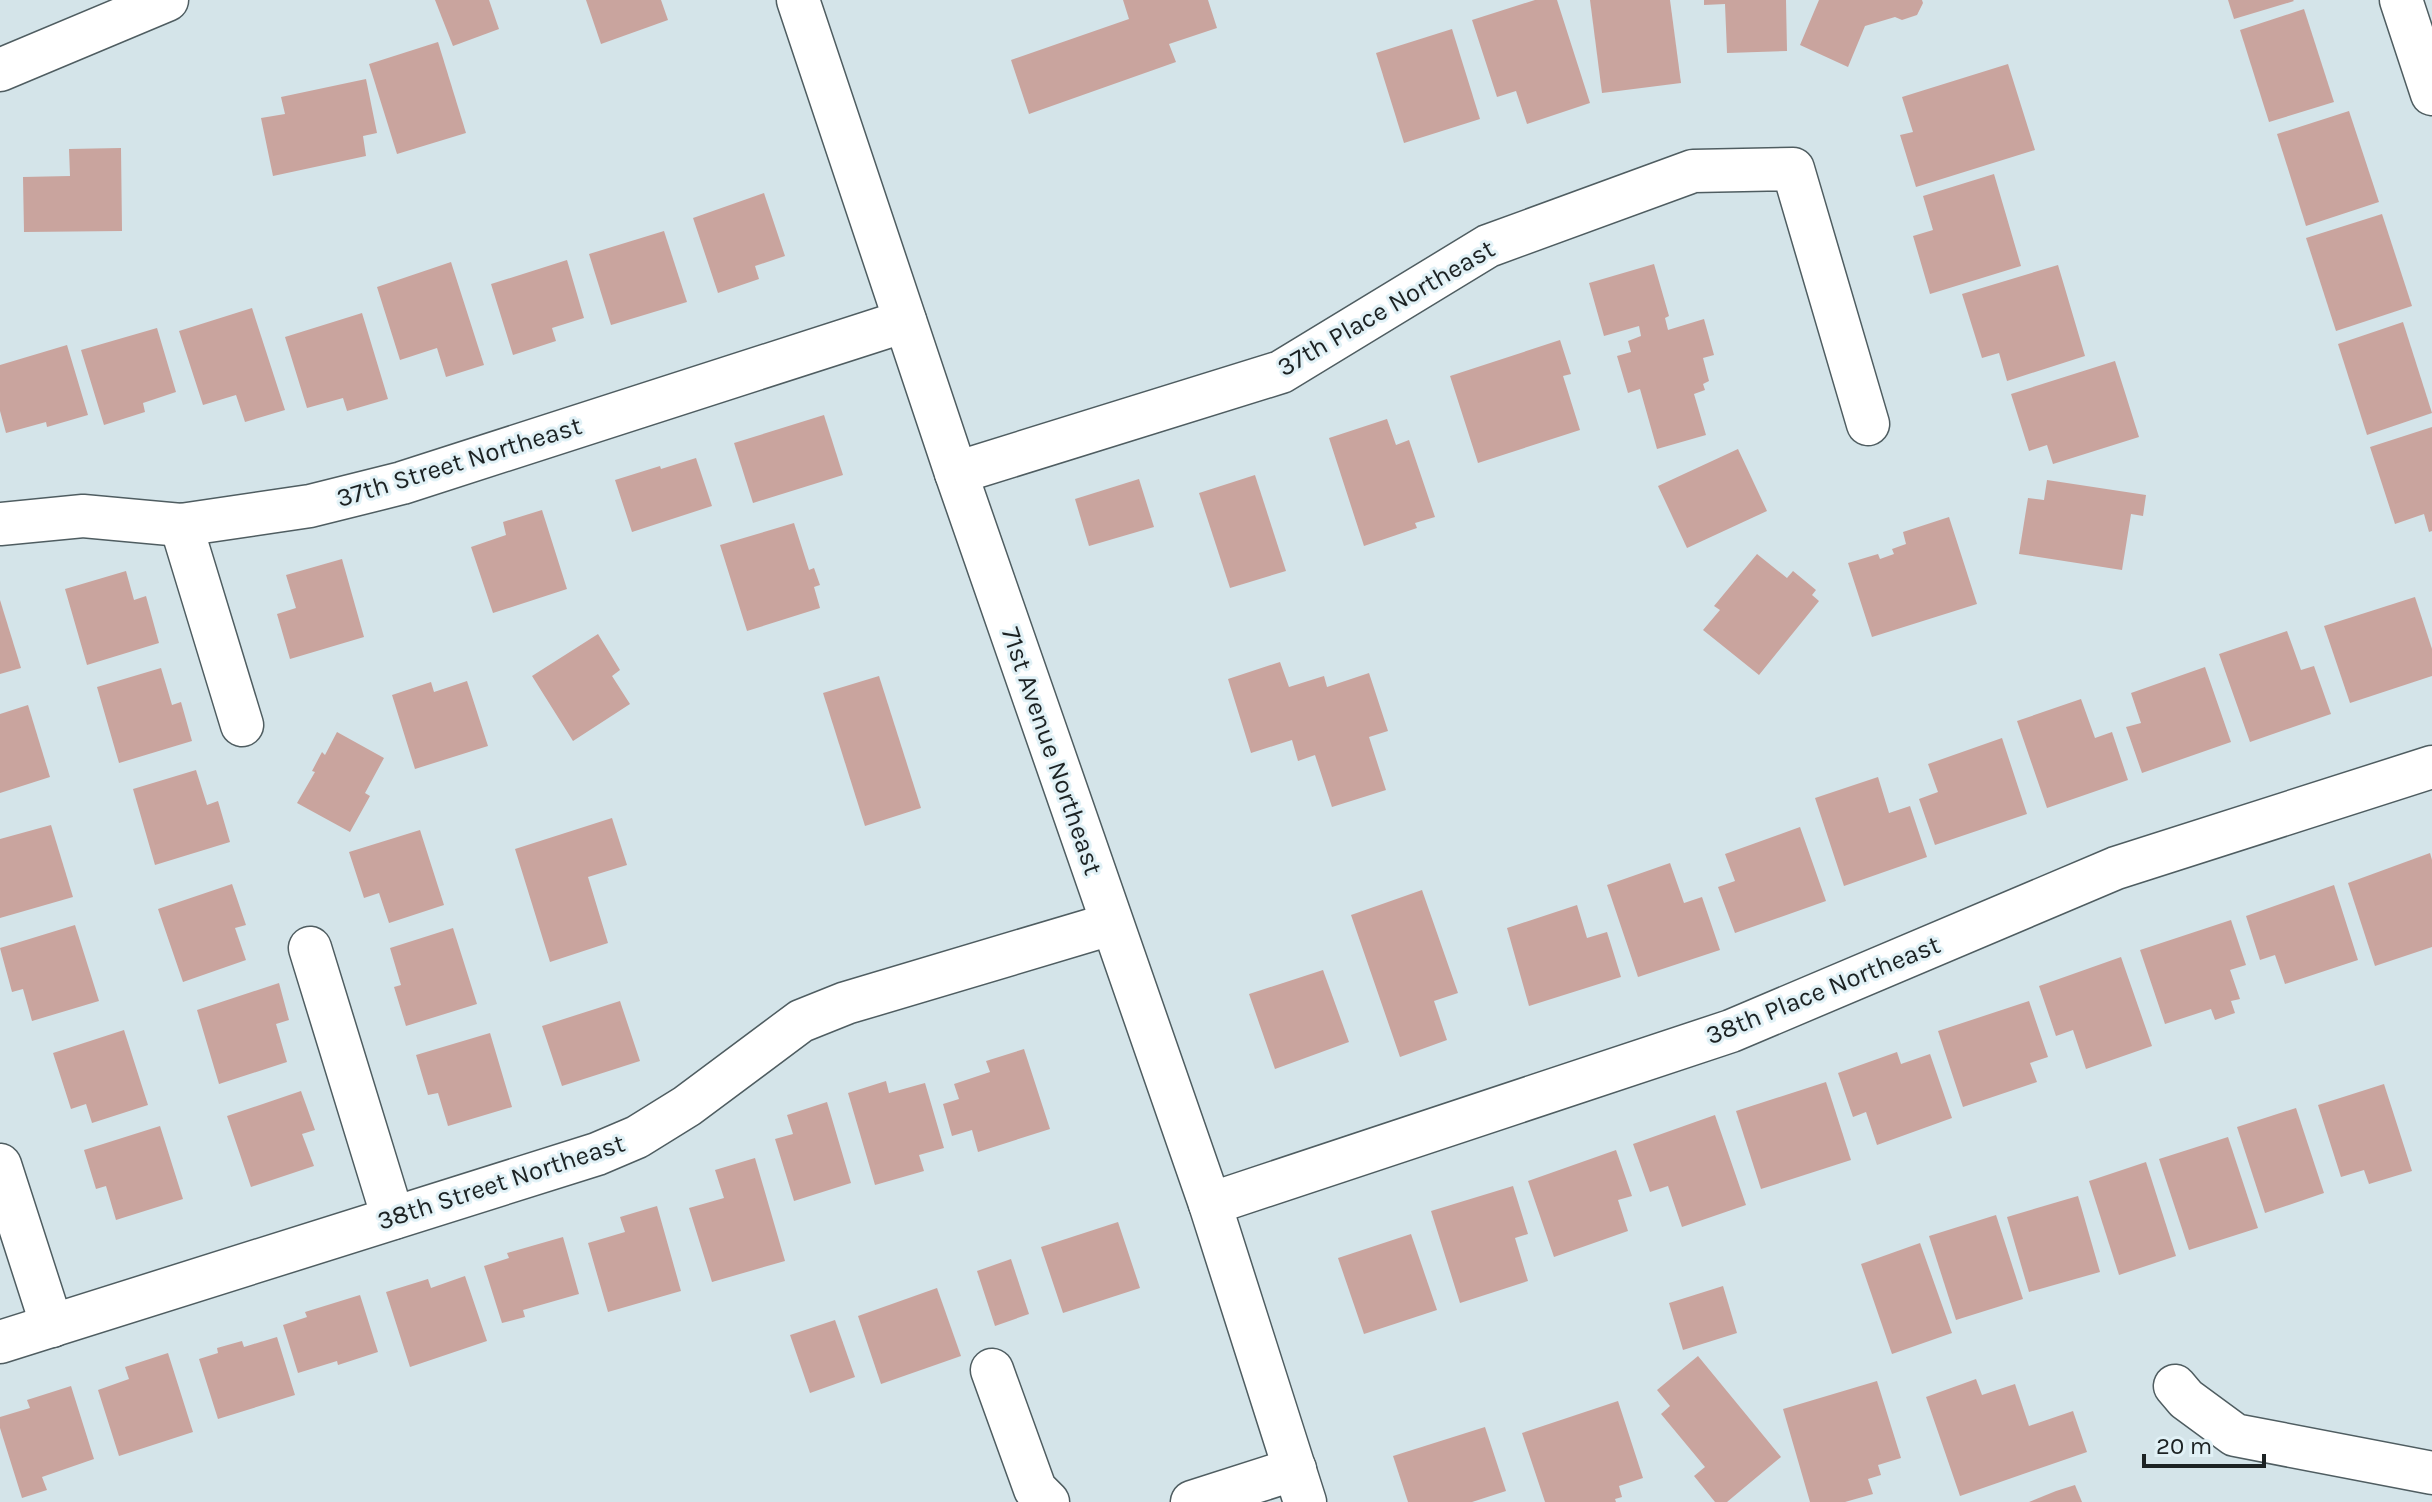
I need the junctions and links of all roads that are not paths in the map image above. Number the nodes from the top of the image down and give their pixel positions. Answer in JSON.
{"nodes":[{"id":1,"x":167,"y":0,"type":"edge"},
{"id":2,"x":798,"y":0,"type":"edge"},
{"id":3,"x":2401,"y":0,"type":"edge"},
{"id":4,"x":0,"y":70,"type":"edge"},
{"id":5,"x":2432,"y":94,"type":"edge"},
{"id":6,"x":905,"y":321,"type":"junction"},
{"id":7,"x":1868,"y":424,"type":"dead end"},
{"id":8,"x":956,"y":473,"type":"junction"},
{"id":9,"x":0,"y":524,"type":"edge"},
{"id":10,"x":181,"y":525,"type":"junction"},
{"id":11,"x":242,"y":725,"type":"dead end"},
{"id":12,"x":2432,"y":767,"type":"edge"},
{"id":13,"x":1111,"y":924,"type":"junction"},
{"id":14,"x":310,"y":948,"type":"dead end"},
{"id":15,"x":0,"y":1165,"type":"edge"},
{"id":16,"x":1210,"y":1204,"type":"junction"},
{"id":17,"x":393,"y":1218,"type":"junction"},
{"id":18,"x":52,"y":1326,"type":"junction"},
{"id":19,"x":0,"y":1342,"type":"edge"},
{"id":20,"x":992,"y":1370,"type":"dead end"},
{"id":21,"x":2175,"y":1386,"type":"dead end"},
{"id":22,"x":2432,"y":1473,"type":"edge"},
{"id":23,"x":1300,"y":1486,"type":"edge"},
{"id":24,"x":1048,"y":1502,"type":"edge"},
{"id":25,"x":1192,"y":1502,"type":"edge"}],
"edges":[{"from":1,"to":4,"type":"street"},
{"from":2,"to":6,"type":"street","name":"71st Avenue Northeast"},
{"from":3,"to":5,"type":"street"},
{"from":6,"to":8,"type":"street","name":"71st Avenue Northeast"},
{"from":6,"to":10,"type":"street","name":"37th Street Northeast"},
{"from":7,"to":8,"type":"street","name":"37th Place Northeast"},
{"from":8,"to":13,"type":"street","name":"71st Avenue Northeast"},
{"from":9,"to":10,"type":"street","name":"37th Street Northeast"},
{"from":10,"to":11,"type":"street"},
{"from":12,"to":16,"type":"street","name":"38th Place Northeast"},
{"from":13,"to":16,"type":"street","name":"71st Avenue Northeast"},
{"from":13,"to":17,"type":"street","name":"38th Street Northeast"},
{"from":14,"to":17,"type":"street"},
{"from":15,"to":18,"type":"street"},
{"from":16,"to":23,"type":"street","name":"71st Avenue Northeast"},
{"from":17,"to":18,"type":"street","name":"38th Street Northeast"},
{"from":18,"to":19,"type":"street","name":"38th Street Northeast"},
{"from":20,"to":24,"type":"street"},
{"from":21,"to":22,"type":"street"},
{"from":23,"to":25,"type":"street"}]}
